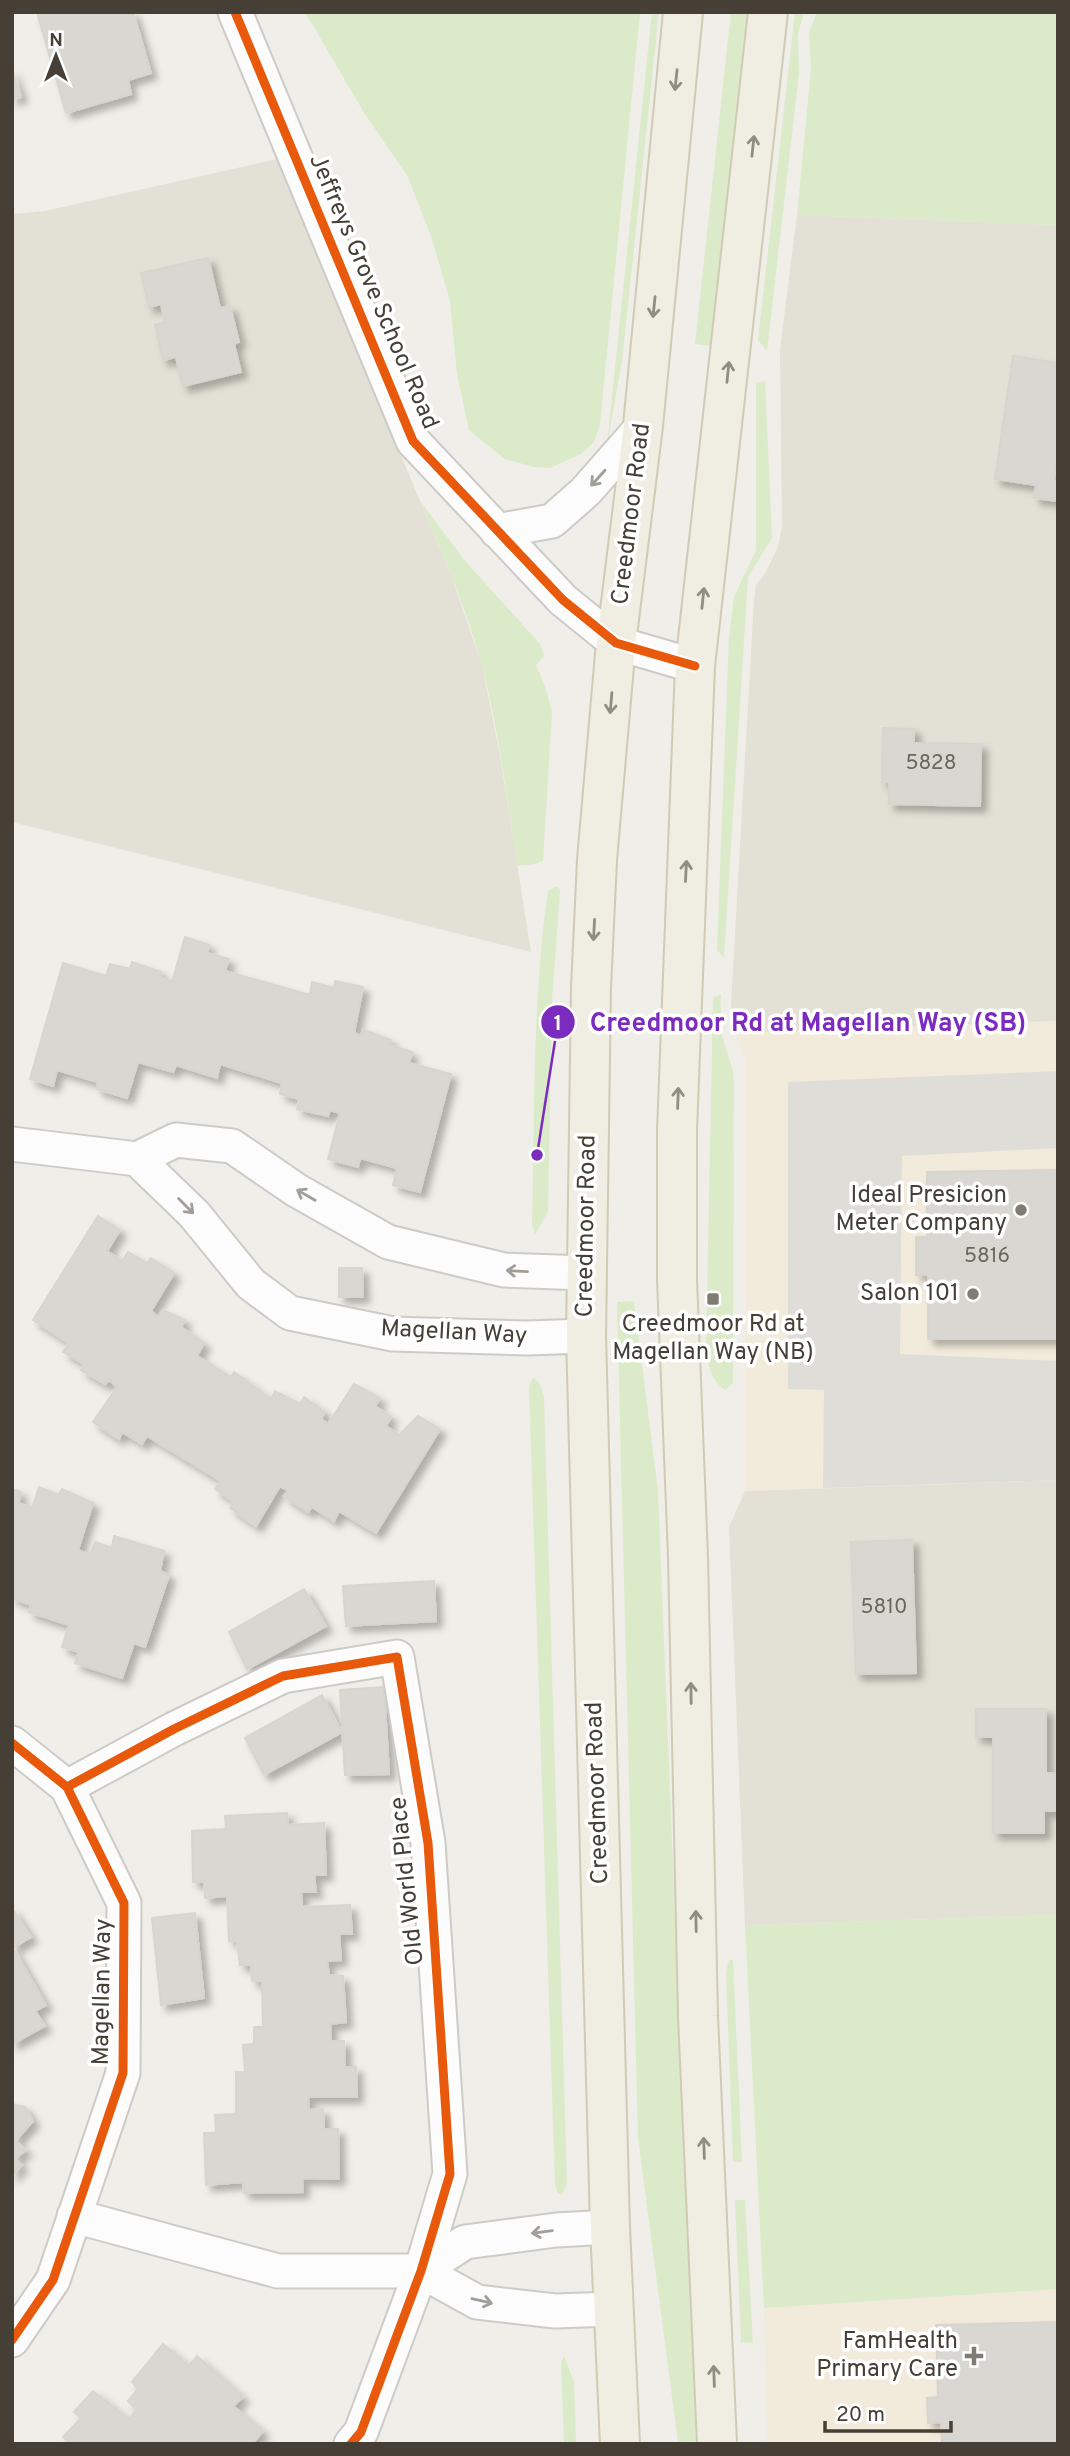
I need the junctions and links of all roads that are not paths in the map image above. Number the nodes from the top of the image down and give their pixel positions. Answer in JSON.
{"nodes":[{"id":1,"x":235,"y":12,"type":"edge"},
{"id":2,"x":683,"y":12,"type":"edge"},
{"id":3,"x":768,"y":12,"type":"edge"},
{"id":4,"x":643,"y":426,"type":"junction"},
{"id":5,"x":497,"y":531,"type":"junction"},
{"id":6,"x":617,"y":643,"type":"junction"},
{"id":7,"x":695,"y":666,"type":"junction"},
{"id":8,"x":12,"y":1144,"type":"edge"},
{"id":9,"x":137,"y":1159,"type":"junction"},
{"id":10,"x":586,"y":1273,"type":"junction"},
{"id":11,"x":586,"y":1336,"type":"junction"},
{"id":12,"x":12,"y":1743,"type":"edge"},
{"id":13,"x":67,"y":1787,"type":"junction"},
{"id":14,"x":74,"y":2216,"type":"junction"},
{"id":15,"x":610,"y":2227,"type":"junction"},
{"id":16,"x":421,"y":2271,"type":"junction"},
{"id":17,"x":614,"y":2309,"type":"junction"},
{"id":18,"x":12,"y":2340,"type":"edge"},
{"id":19,"x":351,"y":2444,"type":"edge"},
{"id":20,"x":620,"y":2444,"type":"edge"},
{"id":21,"x":717,"y":2444,"type":"edge"}],
"edges":[{"from":1,"to":5,"type":"street","name":"Jeffreys Grove School Road"},
{"from":2,"to":4,"type":"main road","name":"Creedmoor Road","one_way":true},
{"from":7,"to":3,"type":"main road","one_way":true},
{"from":4,"to":5,"type":"street","one_way":true},
{"from":4,"to":6,"type":"main road","name":"Creedmoor Road"},
{"from":5,"to":6,"type":"street","name":"Jeffreys Grove School Road"},
{"from":6,"to":7,"type":"street","name":"Jeffreys Grove School Road"},
{"from":6,"to":10,"type":"main road","name":"Creedmoor Road","one_way":true},
{"from":21,"to":7,"type":"main road","one_way":true},
{"from":8,"to":9,"type":"street"},
{"from":10,"to":9,"type":"street","one_way":true},
{"from":9,"to":11,"type":"street","name":"Magellan Way","one_way":true},
{"from":10,"to":11,"type":"main road","name":"Creedmoor Road"},
{"from":11,"to":15,"type":"main road","name":"Creedmoor Road"},
{"from":12,"to":13,"type":"street","name":"Magellan Way"},
{"from":13,"to":14,"type":"street","name":"Magellan Way"},
{"from":13,"to":16,"type":"street","name":"Old World Place"},
{"from":14,"to":16,"type":"street"},
{"from":14,"to":18,"type":"street","name":"Magellan Way"},
{"from":15,"to":16,"type":"street","one_way":true},
{"from":15,"to":17,"type":"main road","name":"Creedmoor Road"},
{"from":16,"to":17,"type":"street","one_way":true},
{"from":16,"to":19,"type":"street","name":"Old World Place"},
{"from":17,"to":20,"type":"main road","name":"Creedmoor Road"}]}
